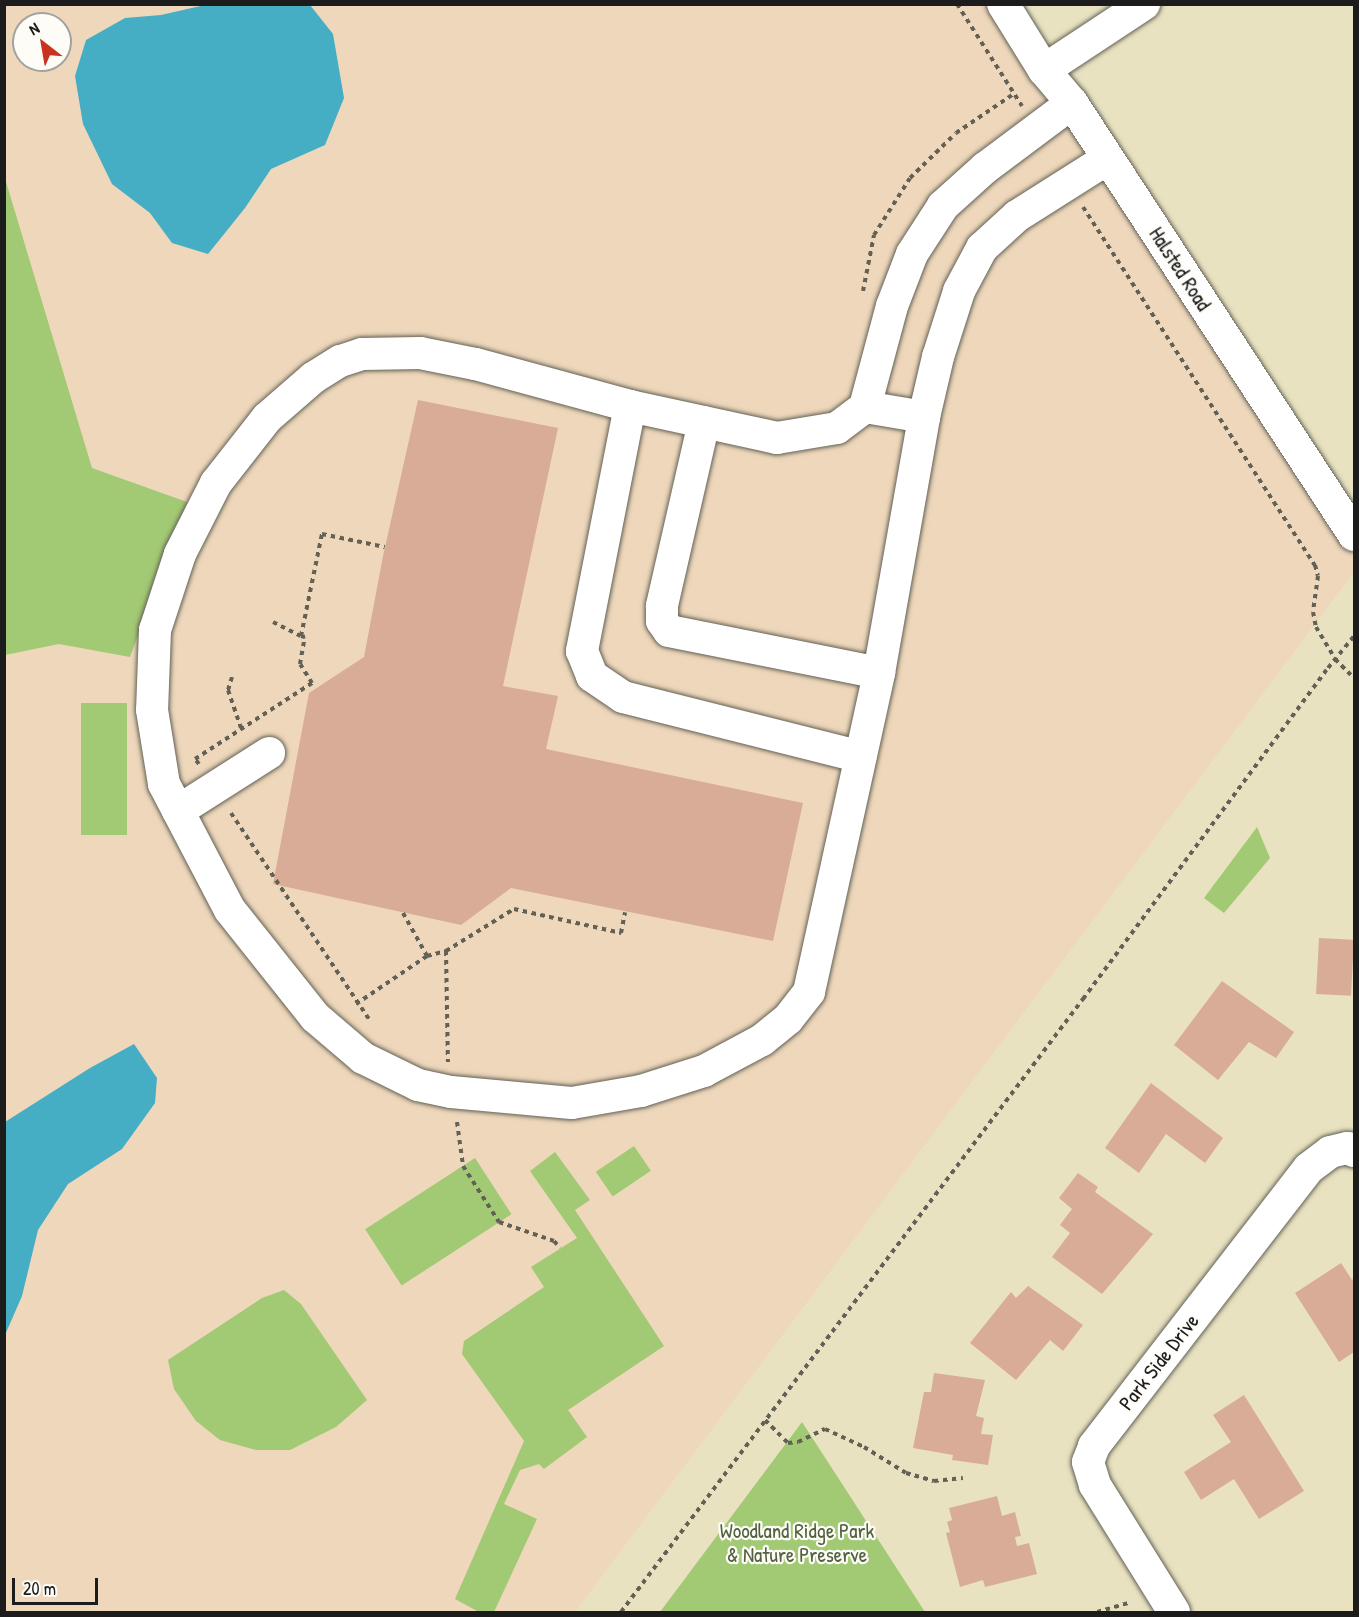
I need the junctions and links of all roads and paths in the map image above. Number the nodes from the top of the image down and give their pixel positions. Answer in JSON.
{"nodes":[{"id":1,"x":957,"y":4,"type":"edge"},
{"id":2,"x":1003,"y":4,"type":"edge"},
{"id":3,"x":1144,"y":4,"type":"edge"},
{"id":4,"x":1044,"y":70,"type":"junction"},
{"id":5,"x":1015,"y":93,"type":"junction"},
{"id":6,"x":1072,"y":103,"type":"junction"},
{"id":7,"x":1035,"y":130,"type":"junction"},
{"id":8,"x":1107,"y":159,"type":"junction"},
{"id":9,"x":1067,"y":183,"type":"junction"},
{"id":10,"x":862,"y":297,"type":"dead end"},
{"id":11,"x":630,"y":405,"type":"junction"},
{"id":12,"x":865,"y":407,"type":"junction"},
{"id":13,"x":924,"y":417,"type":"junction"},
{"id":14,"x":704,"y":422,"type":"junction"},
{"id":15,"x":1354,"y":536,"type":"edge"},
{"id":16,"x":385,"y":547,"type":"dead end"},
{"id":17,"x":273,"y":622,"type":"dead end"},
{"id":18,"x":301,"y":636,"type":"junction"},
{"id":19,"x":1354,"y":636,"type":"edge"},
{"id":20,"x":1335,"y":659,"type":"junction"},
{"id":21,"x":879,"y":673,"type":"junction"},
{"id":22,"x":232,"y":677,"type":"dead end"},
{"id":23,"x":1354,"y":678,"type":"edge"},
{"id":24,"x":312,"y":683,"type":"junction"},
{"id":25,"x":316,"y":689,"type":"dead end"},
{"id":26,"x":241,"y":728,"type":"junction"},
{"id":27,"x":268,"y":753,"type":"dead end"},
{"id":28,"x":861,"y":757,"type":"junction"},
{"id":29,"x":214,"y":788,"type":"junction"},
{"id":30,"x":178,"y":811,"type":"junction"},
{"id":31,"x":625,"y":912,"type":"dead end"},
{"id":32,"x":403,"y":914,"type":"dead end"},
{"id":33,"x":427,"y":956,"type":"junction"},
{"id":34,"x":356,"y":1004,"type":"junction"},
{"id":35,"x":372,"y":1024,"type":"dead end"},
{"id":36,"x":438,"y":1060,"type":"dead end"},
{"id":37,"x":459,"y":1065,"type":"dead end"},
{"id":38,"x":1354,"y":1150,"type":"edge"},
{"id":39,"x":765,"y":1420,"type":"junction"},
{"id":40,"x":963,"y":1478,"type":"dead end"},
{"id":41,"x":1129,"y":1603,"type":"dead end"},
{"id":42,"x":621,"y":1612,"type":"edge"},
{"id":43,"x":1097,"y":1612,"type":"edge"},
{"id":44,"x":1174,"y":1612,"type":"edge"}],
"edges":[{"from":1,"to":5,"type":"path"},
{"from":2,"to":4,"type":"street","name":"Halsted Road"},
{"from":3,"to":4,"type":"street"},
{"from":4,"to":6,"type":"street","name":"Halsted Road"},
{"from":5,"to":7,"type":"path"},
{"from":5,"to":10,"type":"path"},
{"from":6,"to":7,"type":"street"},
{"from":6,"to":8,"type":"street","name":"Halsted Road"},
{"from":7,"to":12,"type":"street"},
{"from":8,"to":9,"type":"street"},
{"from":8,"to":15,"type":"street","name":"Halsted Road"},
{"from":9,"to":13,"type":"street"},
{"from":9,"to":20,"type":"path"},
{"from":11,"to":14,"type":"street"},
{"from":11,"to":28,"type":"street"},
{"from":11,"to":30,"type":"street"},
{"from":12,"to":13,"type":"street"},
{"from":12,"to":14,"type":"street"},
{"from":13,"to":21,"type":"street"},
{"from":14,"to":21,"type":"street"},
{"from":16,"to":18,"type":"path"},
{"from":17,"to":18,"type":"path"},
{"from":18,"to":24,"type":"path"},
{"from":19,"to":20,"type":"path"},
{"from":20,"to":23,"type":"path"},
{"from":20,"to":39,"type":"path"},
{"from":21,"to":28,"type":"street"},
{"from":22,"to":26,"type":"path"},
{"from":24,"to":25,"type":"path"},
{"from":24,"to":26,"type":"path"},
{"from":26,"to":29,"type":"path"},
{"from":27,"to":29,"type":"street"},
{"from":28,"to":30,"type":"street"},
{"from":29,"to":30,"type":"street"},
{"from":29,"to":34,"type":"path"},
{"from":31,"to":33,"type":"path"},
{"from":32,"to":33,"type":"path"},
{"from":33,"to":34,"type":"path"},
{"from":34,"to":35,"type":"path"},
{"from":36,"to":37,"type":"path"},
{"from":38,"to":44,"type":"street","name":"Park Side Drive"},
{"from":39,"to":40,"type":"path"},
{"from":39,"to":42,"type":"path"},
{"from":41,"to":43,"type":"path"}]}
